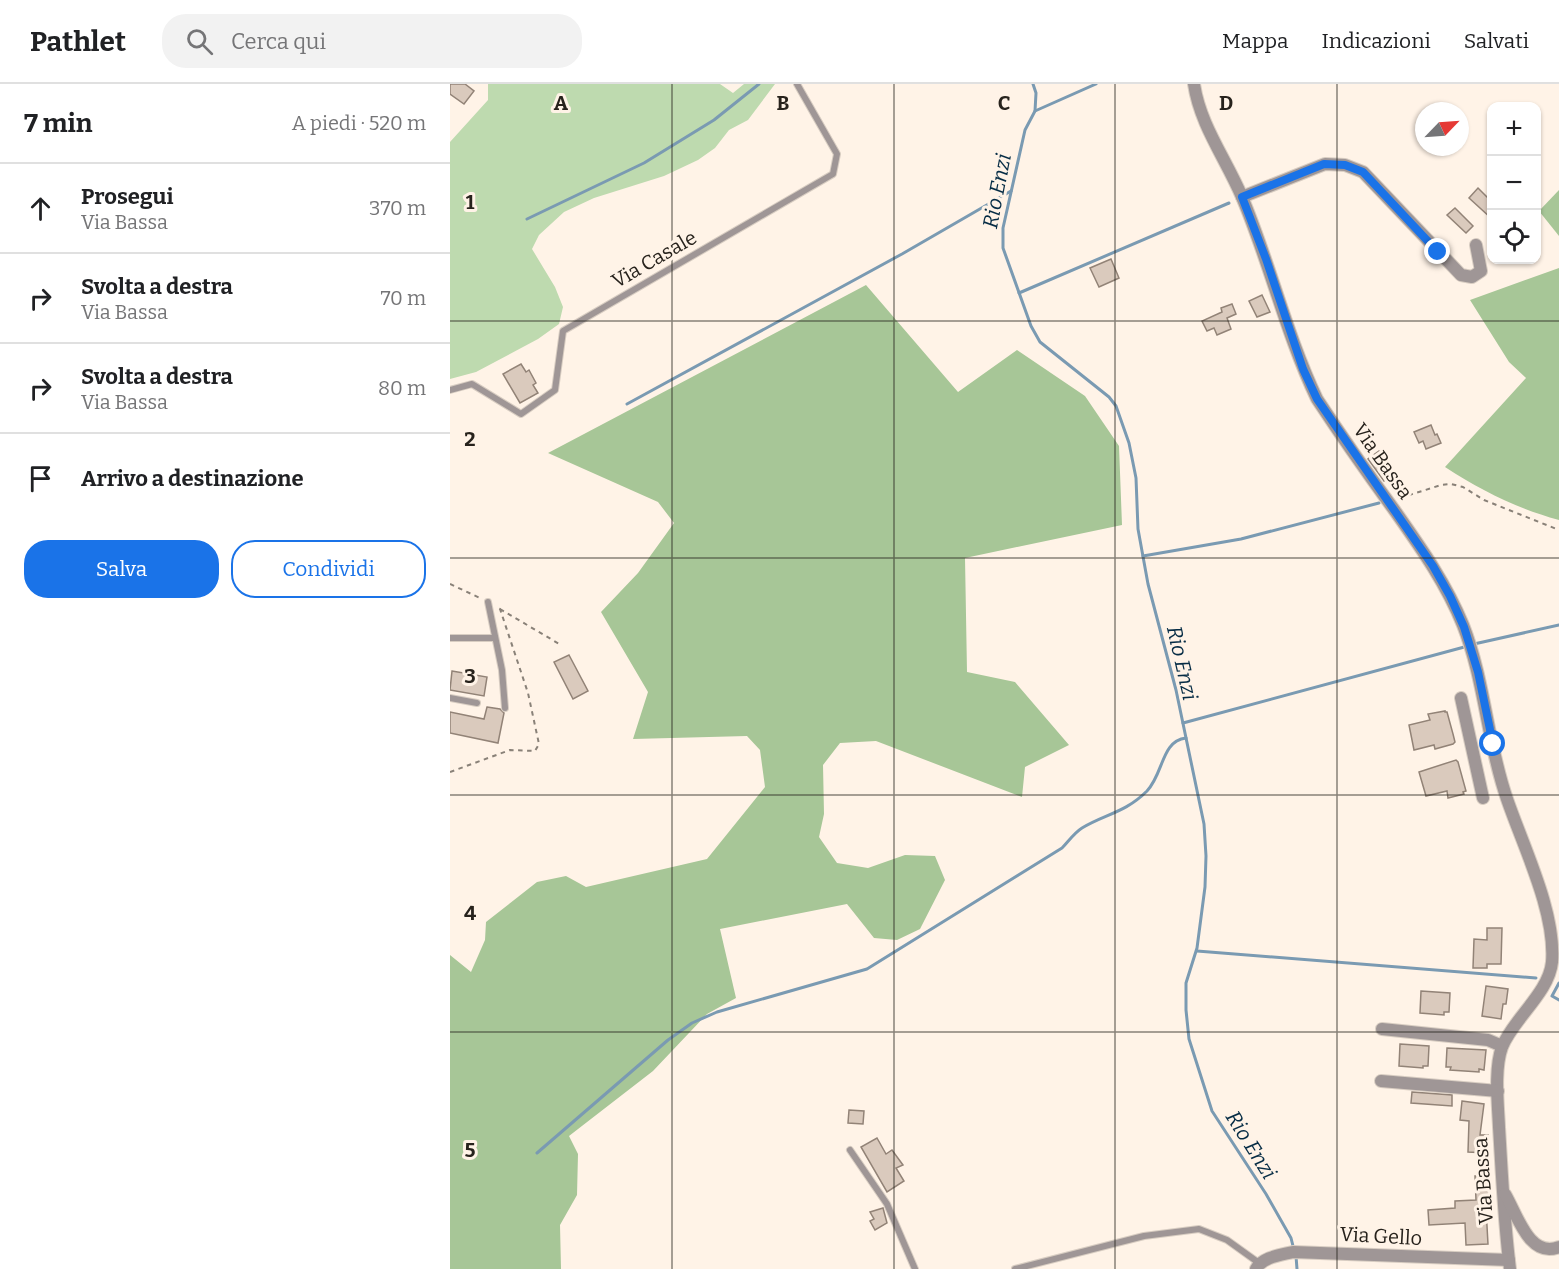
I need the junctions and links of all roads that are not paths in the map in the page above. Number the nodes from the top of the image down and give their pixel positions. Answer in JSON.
{"nodes":[{"id":1,"x":797,"y":84,"type":"edge"},
{"id":2,"x":1194,"y":84,"type":"edge"},
{"id":3,"x":1242,"y":197,"type":"junction"},
{"id":4,"x":1476,"y":245,"type":"dead end"},
{"id":5,"x":450,"y":390,"type":"edge"},
{"id":6,"x":488,"y":602,"type":"dead end"},
{"id":7,"x":450,"y":638,"type":"edge"},
{"id":8,"x":495,"y":639,"type":"junction"},
{"id":9,"x":450,"y":698,"type":"edge"},
{"id":10,"x":1461,"y":698,"type":"dead end"},
{"id":11,"x":477,"y":703,"type":"dead end"},
{"id":12,"x":505,"y":708,"type":"dead end"},
{"id":13,"x":1493,"y":744,"type":"junction"},
{"id":14,"x":1473,"y":748,"type":"junction"},
{"id":15,"x":1483,"y":798,"type":"dead end"},
{"id":16,"x":1382,"y":1029,"type":"dead end"},
{"id":17,"x":1502,"y":1046,"type":"junction"},
{"id":18,"x":1382,"y":1081,"type":"dead end"},
{"id":19,"x":1498,"y":1091,"type":"junction"},
{"id":20,"x":850,"y":1150,"type":"dead end"},
{"id":21,"x":1502,"y":1191,"type":"junction"},
{"id":22,"x":1559,"y":1247,"type":"edge"},
{"id":23,"x":1509,"y":1265,"type":"edge"},
{"id":24,"x":1258,"y":1266,"type":"edge"},
{"id":25,"x":915,"y":1269,"type":"edge"},
{"id":26,"x":1015,"y":1269,"type":"edge"}],
"edges":[{"from":1,"to":5,"type":"lane","name":"Via Casale"},
{"from":2,"to":3,"type":"street","name":"Via Bassa"},
{"from":3,"to":4,"type":"street"},
{"from":3,"to":13,"type":"street","name":"Via Bassa"},
{"from":6,"to":8,"type":"lane"},
{"from":7,"to":8,"type":"lane"},
{"from":8,"to":12,"type":"lane"},
{"from":9,"to":11,"type":"lane"},
{"from":10,"to":14,"type":"street"},
{"from":13,"to":14,"type":"street"},
{"from":13,"to":17,"type":"street","name":"Via Bassa"},
{"from":14,"to":15,"type":"street"},
{"from":16,"to":17,"type":"street"},
{"from":17,"to":19,"type":"street","name":"Via Bassa"},
{"from":18,"to":19,"type":"street"},
{"from":19,"to":21,"type":"street","name":"Via Bassa"},
{"from":20,"to":25,"type":"lane"},
{"from":21,"to":22,"type":"street"},
{"from":21,"to":23,"type":"street","name":"Via Bassa"},
{"from":23,"to":24,"type":"street","name":"Via Gello"},
{"from":24,"to":26,"type":"lane"}]}
